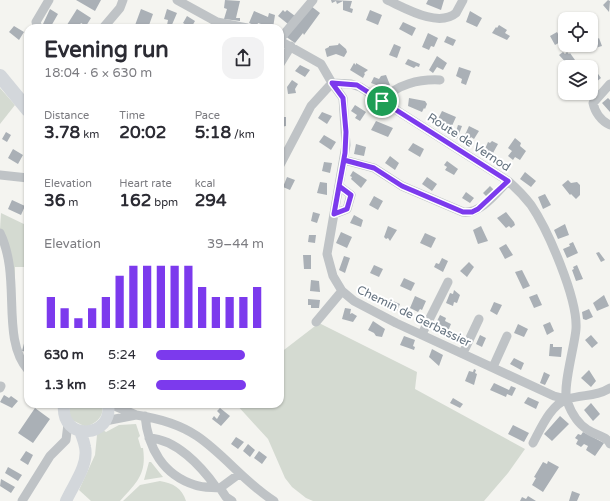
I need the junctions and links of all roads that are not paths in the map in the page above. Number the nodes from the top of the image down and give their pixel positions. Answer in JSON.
{"nodes":[{"id":1,"x":49,"y":0,"type":"edge"},
{"id":2,"x":123,"y":0,"type":"edge"},
{"id":3,"x":179,"y":0,"type":"edge"},
{"id":4,"x":313,"y":0,"type":"edge"},
{"id":5,"x":387,"y":0,"type":"edge"},
{"id":6,"x":462,"y":0,"type":"edge"},
{"id":7,"x":37,"y":24,"type":"edge"},
{"id":8,"x":107,"y":24,"type":"edge"},
{"id":9,"x":227,"y":24,"type":"edge"},
{"id":10,"x":284,"y":35,"type":"edge"},
{"id":11,"x":284,"y":42,"type":"edge"},
{"id":12,"x":291,"y":46,"type":"junction"},
{"id":13,"x":284,"y":57,"type":"edge"},
{"id":14,"x":0,"y":76,"type":"edge"},
{"id":15,"x":440,"y":80,"type":"dead end"},
{"id":16,"x":332,"y":83,"type":"junction"},
{"id":17,"x":610,"y":84,"type":"edge"},
{"id":18,"x":382,"y":101,"type":"junction"},
{"id":19,"x":24,"y":105,"type":"edge"},
{"id":20,"x":610,"y":125,"type":"edge"},
{"id":21,"x":284,"y":158,"type":"edge"},
{"id":22,"x":344,"y":160,"type":"junction"},
{"id":23,"x":0,"y":175,"type":"edge"},
{"id":24,"x":24,"y":178,"type":"edge"},
{"id":25,"x":508,"y":181,"type":"junction"},
{"id":26,"x":339,"y":186,"type":"junction"},
{"id":27,"x":334,"y":214,"type":"junction"},
{"id":28,"x":0,"y":233,"type":"edge"},
{"id":29,"x":0,"y":245,"type":"edge"},
{"id":30,"x":448,"y":282,"type":"dead end"},
{"id":31,"x":342,"y":291,"type":"junction"},
{"id":32,"x":479,"y":319,"type":"dead end"},
{"id":33,"x":316,"y":322,"type":"dead end"},
{"id":34,"x":3,"y":328,"type":"dead end"},
{"id":35,"x":422,"y":334,"type":"junction"},
{"id":36,"x":506,"y":336,"type":"dead end"},
{"id":37,"x":463,"y":353,"type":"junction"},
{"id":38,"x":9,"y":355,"type":"dead end"},
{"id":39,"x":24,"y":365,"type":"edge"},
{"id":40,"x":492,"y":367,"type":"junction"},
{"id":41,"x":24,"y":373,"type":"edge"},
{"id":42,"x":610,"y":388,"type":"edge"},
{"id":43,"x":566,"y":399,"type":"junction"},
{"id":44,"x":64,"y":408,"type":"edge"},
{"id":45,"x":109,"y":408,"type":"edge"},
{"id":46,"x":120,"y":408,"type":"edge"},
{"id":47,"x":140,"y":415,"type":"junction"},
{"id":48,"x":105,"y":421,"type":"junction"},
{"id":49,"x":68,"y":424,"type":"junction"},
{"id":50,"x":96,"y":430,"type":"junction"},
{"id":51,"x":80,"y":431,"type":"junction"},
{"id":52,"x":148,"y":438,"type":"junction"},
{"id":53,"x":609,"y":439,"type":"edge"},
{"id":54,"x":533,"y":442,"type":"dead end"},
{"id":55,"x":80,"y":474,"type":"junction"},
{"id":56,"x":239,"y":474,"type":"junction"},
{"id":57,"x":218,"y":488,"type":"junction"},
{"id":58,"x":22,"y":501,"type":"edge"},
{"id":59,"x":66,"y":501,"type":"edge"},
{"id":60,"x":232,"y":501,"type":"edge"},
{"id":61,"x":274,"y":501,"type":"edge"}],
"edges":[{"from":1,"to":7,"type":"street"},
{"from":2,"to":8,"type":"street"},
{"from":3,"to":9,"type":"street"},
{"from":4,"to":10,"type":"street"},
{"from":5,"to":6,"type":"street"},
{"from":11,"to":12,"type":"street"},
{"from":12,"to":13,"type":"street"},
{"from":12,"to":16,"type":"street"},
{"from":14,"to":19,"type":"highway"},
{"from":15,"to":18,"type":"street"},
{"from":16,"to":18,"type":"street","name":"Route de Vernod"},
{"from":16,"to":21,"type":"street"},
{"from":16,"to":22,"type":"street","name":"Chemin de Gerbassier"},
{"from":17,"to":20,"type":"street"},
{"from":18,"to":25,"type":"street","name":"Route de Vernod"},
{"from":22,"to":25,"type":"street"},
{"from":22,"to":26,"type":"street","name":"Chemin de Gerbassier"},
{"from":23,"to":24,"type":"street"},
{"from":25,"to":43,"type":"street","name":"Route de Vernod"},
{"from":26,"to":27,"type":"street","name":"Chemin de Gerbassier"},
{"from":26,"to":27,"type":"street"},
{"from":27,"to":31,"type":"street","name":"Chemin de Gerbassier"},
{"from":28,"to":39,"type":"street"},
{"from":29,"to":34,"type":"street"},
{"from":30,"to":35,"type":"street"},
{"from":31,"to":33,"type":"street"},
{"from":31,"to":35,"type":"street","name":"Chemin de Gerbassier"},
{"from":32,"to":37,"type":"street"},
{"from":35,"to":37,"type":"street","name":"Chemin de Gerbassier"},
{"from":36,"to":40,"type":"street"},
{"from":37,"to":40,"type":"street","name":"Chemin de Gerbassier"},
{"from":38,"to":41,"type":"street"},
{"from":40,"to":43,"type":"street","name":"Chemin de Gerbassier"},
{"from":42,"to":43,"type":"street"},
{"from":43,"to":53,"type":"street"},
{"from":43,"to":54,"type":"street"},
{"from":44,"to":49,"type":"main road"},
{"from":45,"to":48,"type":"main road"},
{"from":46,"to":47,"type":"street"},
{"from":47,"to":48,"type":"street"},
{"from":47,"to":52,"type":"street"},
{"from":47,"to":56,"type":"street"},
{"from":48,"to":50,"type":"main road"},
{"from":49,"to":51,"type":"main road"},
{"from":49,"to":58,"type":"street"},
{"from":50,"to":51,"type":"main road"},
{"from":50,"to":55,"type":"main road"},
{"from":51,"to":55,"type":"main road"},
{"from":52,"to":57,"type":"street"},
{"from":52,"to":57,"type":"street"},
{"from":55,"to":59,"type":"main road"},
{"from":56,"to":57,"type":"street"},
{"from":56,"to":61,"type":"street"},
{"from":57,"to":60,"type":"street"}]}
